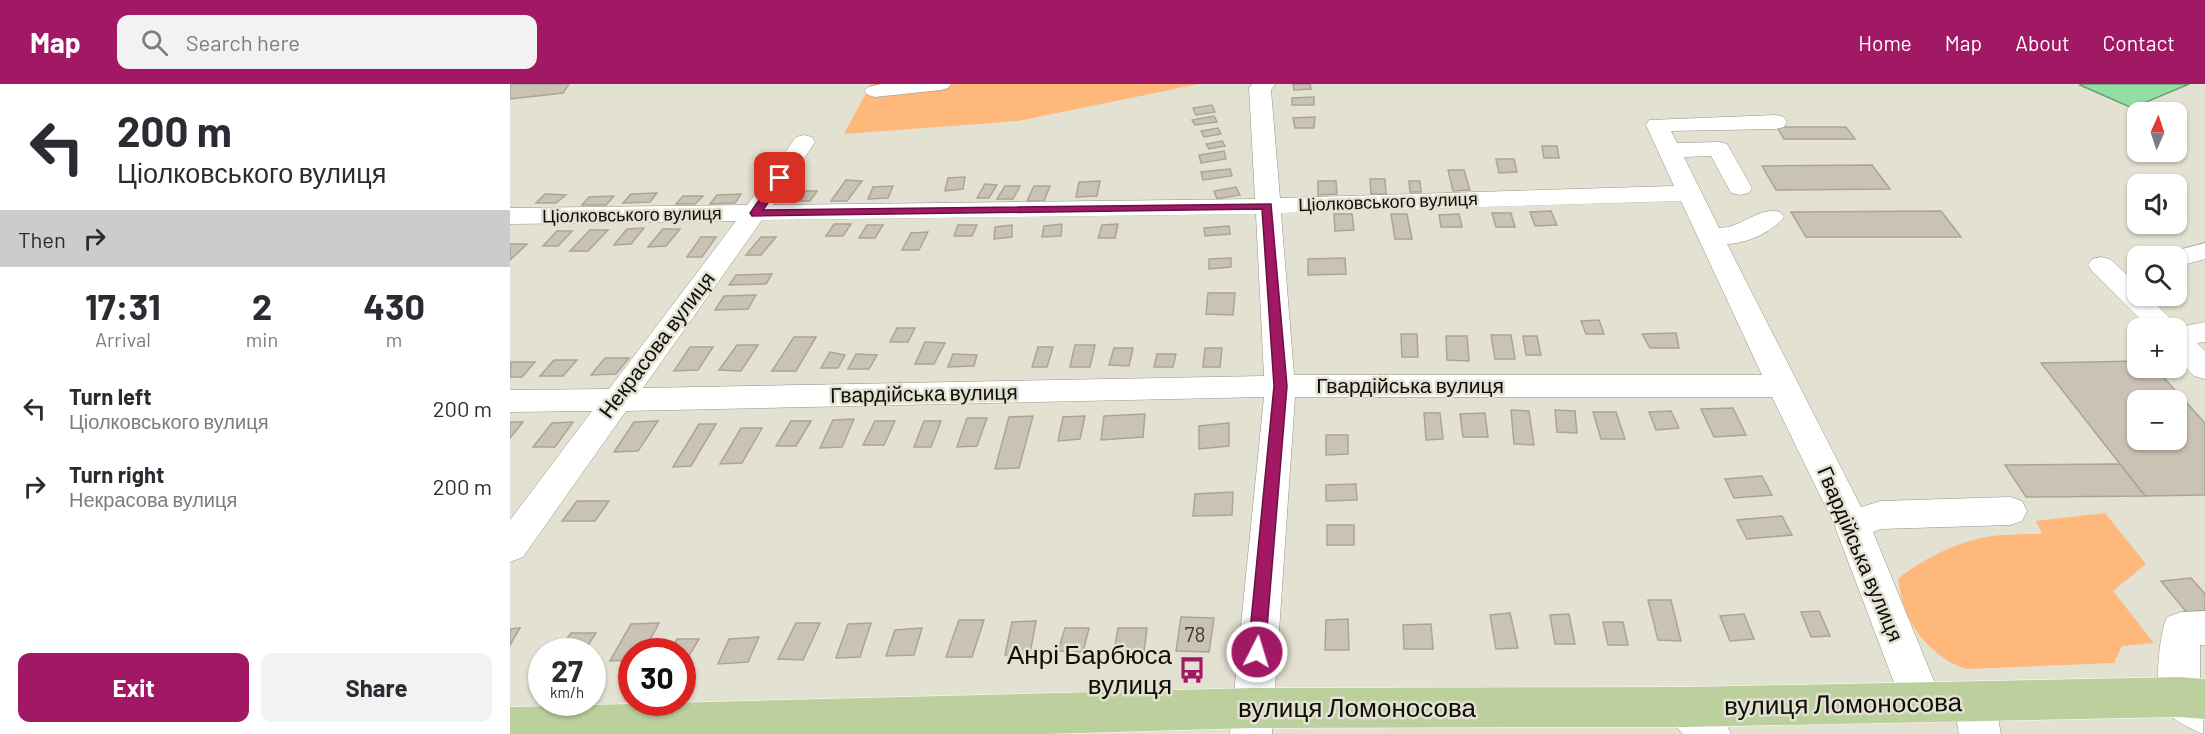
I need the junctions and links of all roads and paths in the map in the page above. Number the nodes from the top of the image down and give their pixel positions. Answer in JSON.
{"nodes":[{"id":1,"x":941,"y":84,"type":"edge"},
{"id":2,"x":1265,"y":84,"type":"edge"},
{"id":3,"x":875,"y":91,"type":"dead end"},
{"id":4,"x":1776,"y":122,"type":"dead end"},
{"id":5,"x":804,"y":142,"type":"dead end"},
{"id":6,"x":1668,"y":150,"type":"junction"},
{"id":7,"x":1740,"y":188,"type":"dead end"},
{"id":8,"x":1689,"y":193,"type":"junction"},
{"id":9,"x":1268,"y":206,"type":"junction"},
{"id":10,"x":755,"y":213,"type":"junction"},
{"id":11,"x":510,"y":216,"type":"edge"},
{"id":12,"x":1771,"y":217,"type":"dead end"},
{"id":13,"x":1712,"y":236,"type":"junction"},
{"id":14,"x":2205,"y":251,"type":"edge"},
{"id":15,"x":2187,"y":256,"type":"edge"},
{"id":16,"x":2117,"y":270,"type":"edge"},
{"id":17,"x":2157,"y":318,"type":"edge"},
{"id":18,"x":2205,"y":332,"type":"edge"},
{"id":19,"x":2187,"y":336,"type":"edge"},
{"id":20,"x":2187,"y":350,"type":"edge"},
{"id":21,"x":2205,"y":369,"type":"edge"},
{"id":22,"x":1280,"y":386,"type":"junction"},
{"id":23,"x":1782,"y":386,"type":"junction"},
{"id":24,"x":615,"y":400,"type":"junction"},
{"id":25,"x":510,"y":401,"type":"edge"},
{"id":26,"x":2010,"y":511,"type":"dead end"},
{"id":27,"x":1852,"y":524,"type":"junction"},
{"id":28,"x":510,"y":547,"type":"edge"},
{"id":29,"x":2205,"y":628,"type":"edge"},
{"id":30,"x":1922,"y":703,"type":"junction"},
{"id":31,"x":2196,"y":704,"type":"edge"},
{"id":32,"x":1977,"y":718,"type":"edge"},
{"id":33,"x":1698,"y":720,"type":"edge"},
{"id":34,"x":1251,"y":721,"type":"edge"},
{"id":35,"x":510,"y":728,"type":"edge"}],
"edges":[{"from":1,"to":3,"type":"street"},
{"from":2,"to":9,"type":"street"},
{"from":4,"to":6,"type":"street"},
{"from":5,"to":10,"type":"street","name":"Некрасова вулиця"},
{"from":6,"to":7,"type":"street"},
{"from":6,"to":8,"type":"street"},
{"from":8,"to":9,"type":"street","name":"Ціолковського вулиця"},
{"from":8,"to":13,"type":"street"},
{"from":9,"to":10,"type":"street","name":"Ціолковського вулиця"},
{"from":9,"to":22,"type":"street"},
{"from":10,"to":11,"type":"street","name":"Ціолковського вулиця"},
{"from":10,"to":24,"type":"street","name":"Некрасова вулиця"},
{"from":12,"to":13,"type":"street"},
{"from":13,"to":23,"type":"street"},
{"from":14,"to":15,"type":"street"},
{"from":16,"to":17,"type":"street"},
{"from":18,"to":19,"type":"street"},
{"from":20,"to":21,"type":"street"},
{"from":22,"to":23,"type":"street","name":"Гвардійська вулиця"},
{"from":22,"to":24,"type":"street","name":"Гвардійська вулиця"},
{"from":22,"to":34,"type":"street"},
{"from":23,"to":27,"type":"street","name":"Гвардійська вулиця"},
{"from":24,"to":25,"type":"street","name":"Гвардійська вулиця"},
{"from":24,"to":28,"type":"street","name":"Некрасова вулиця"},
{"from":26,"to":27,"type":"street"},
{"from":27,"to":30,"type":"street","name":"Гвардійська вулиця"},
{"from":29,"to":31,"type":"street"},
{"from":30,"to":32,"type":"main road","name":"вулиця Ломоносова"},
{"from":30,"to":33,"type":"main road","name":"вулиця Ломоносова"},
{"from":31,"to":32,"type":"main road","name":"вулиця Ломоносова"},
{"from":33,"to":34,"type":"main road","name":"вулиця Ломоносова"},
{"from":34,"to":35,"type":"main road","name":"вулиця Ломоносова"}]}
